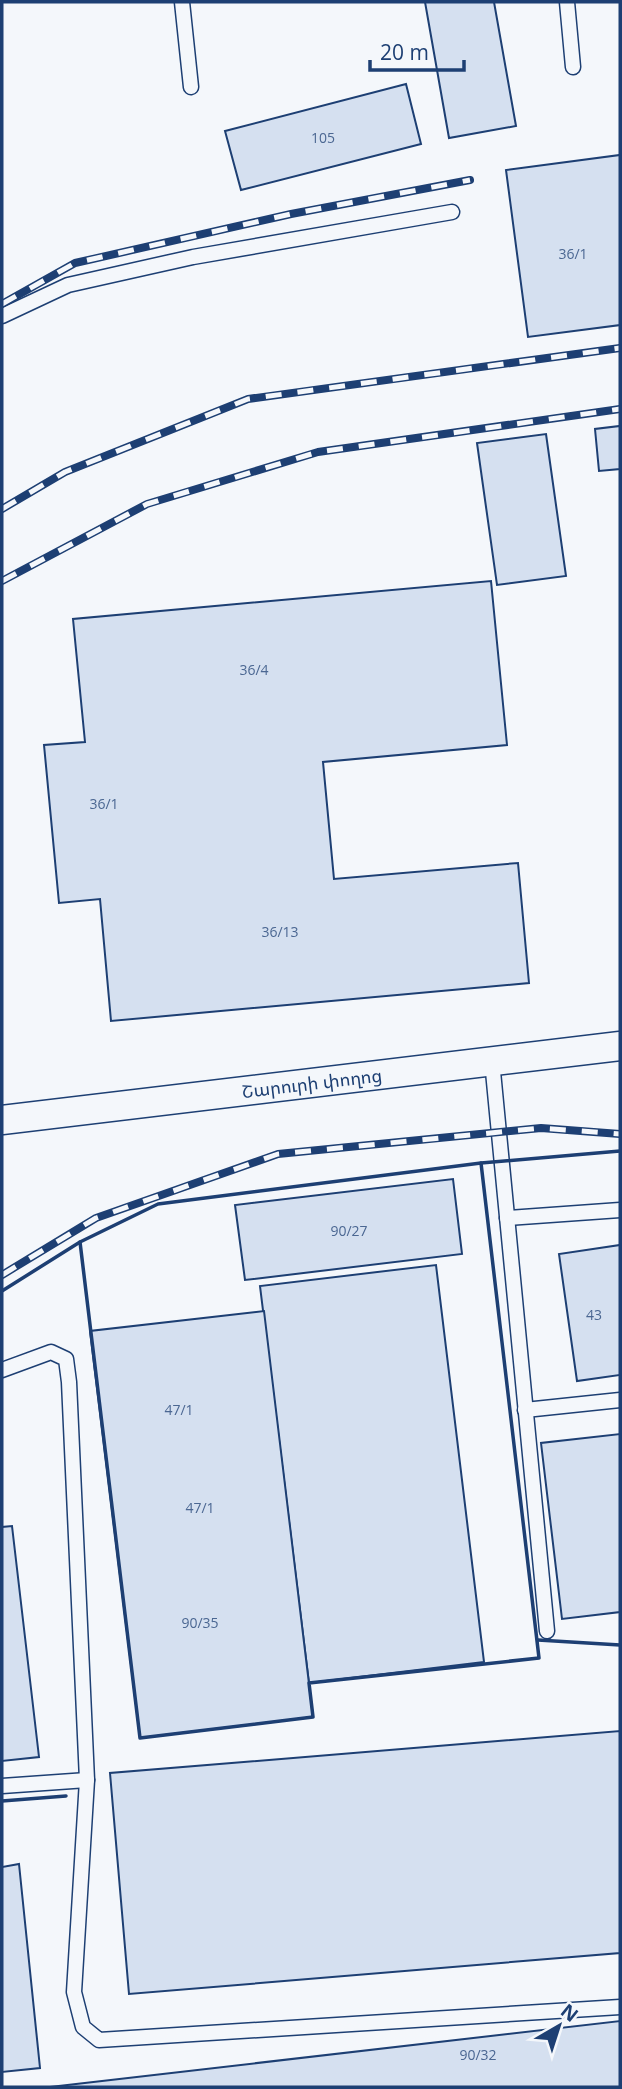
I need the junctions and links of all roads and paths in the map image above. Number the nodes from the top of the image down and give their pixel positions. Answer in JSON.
{"nodes":[{"id":1,"x":182,"y":2,"type":"edge"},
{"id":2,"x":567,"y":2,"type":"edge"},
{"id":3,"x":573,"y":67,"type":"dead end"},
{"id":4,"x":191,"y":86,"type":"dead end"},
{"id":5,"x":452,"y":212,"type":"dead end"},
{"id":6,"x":2,"y":316,"type":"edge"},
{"id":7,"x":620,"y":1046,"type":"edge"},
{"id":8,"x":492,"y":1061,"type":"junction"},
{"id":9,"x":2,"y":1120,"type":"edge"},
{"id":10,"x":620,"y":1210,"type":"edge"},
{"id":11,"x":507,"y":1218,"type":"junction"},
{"id":12,"x":2,"y":1370,"type":"edge"},
{"id":13,"x":620,"y":1399,"type":"edge"},
{"id":14,"x":525,"y":1410,"type":"junction"},
{"id":15,"x":547,"y":1631,"type":"dead end"},
{"id":16,"x":88,"y":1780,"type":"junction"},
{"id":17,"x":2,"y":1786,"type":"edge"},
{"id":18,"x":620,"y":2007,"type":"edge"}],
"edges":[{"from":1,"to":4,"type":"lane"},
{"from":2,"to":3,"type":"lane"},
{"from":5,"to":6,"type":"lane"},
{"from":7,"to":8,"type":"street","name":"Շարուրի փողոց"},
{"from":8,"to":9,"type":"street","name":"Շարուրի փողոց"},
{"from":8,"to":11,"type":"lane"},
{"from":10,"to":11,"type":"lane"},
{"from":11,"to":14,"type":"lane"},
{"from":12,"to":16,"type":"lane"},
{"from":13,"to":14,"type":"lane"},
{"from":14,"to":15,"type":"lane"},
{"from":16,"to":17,"type":"lane"},
{"from":16,"to":18,"type":"lane"}]}
